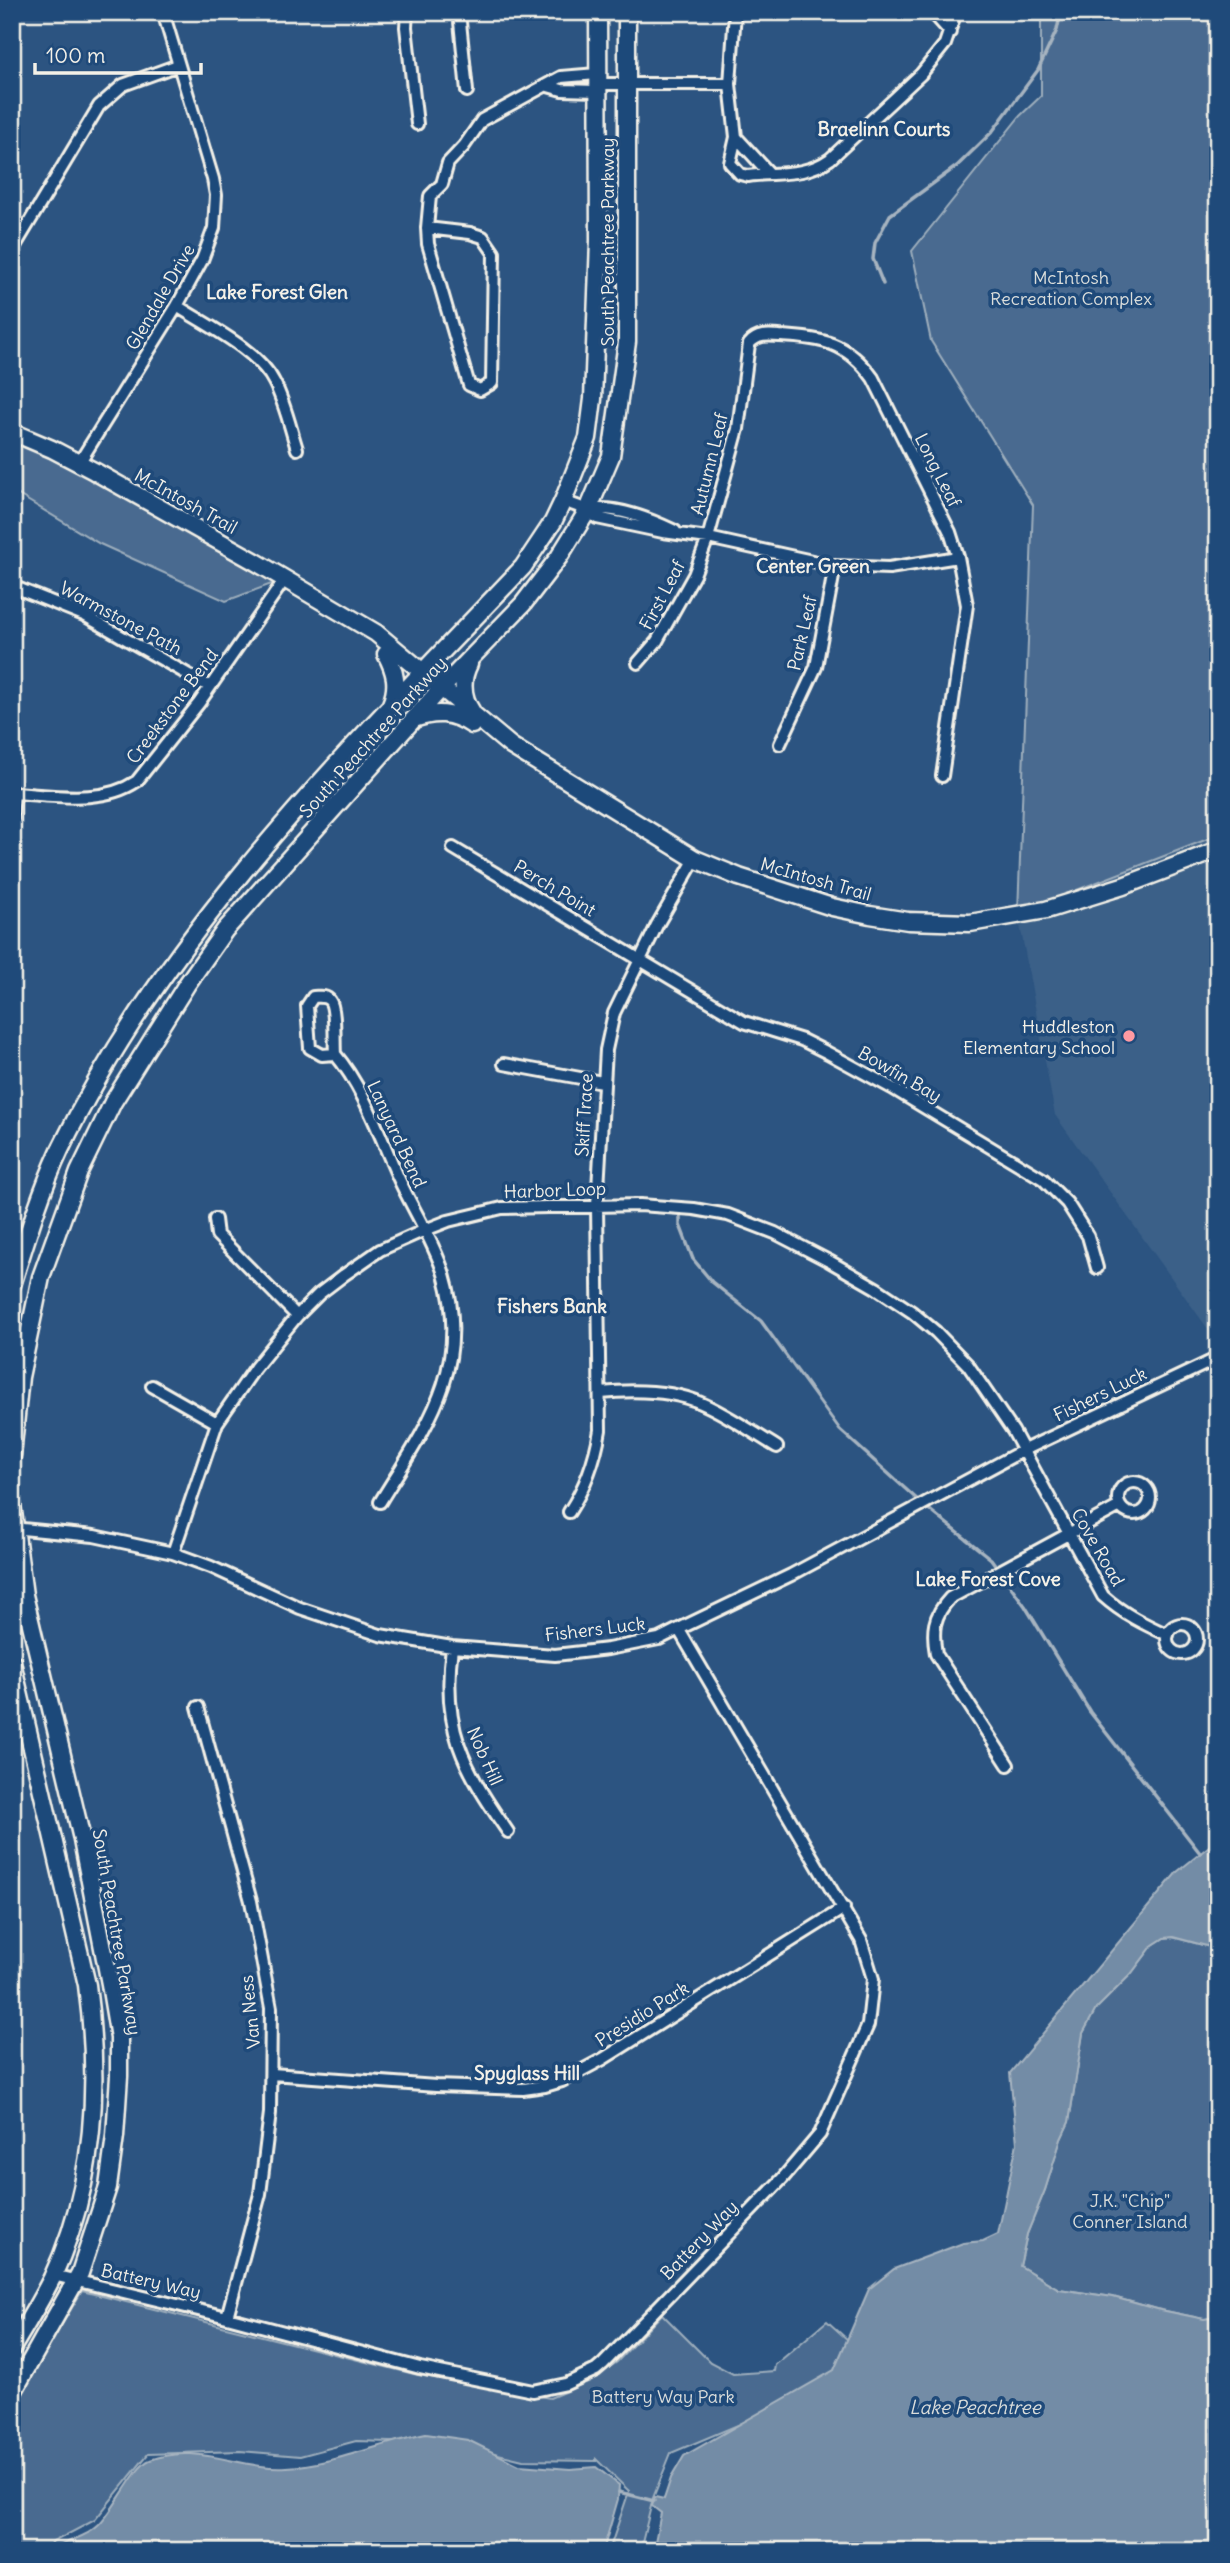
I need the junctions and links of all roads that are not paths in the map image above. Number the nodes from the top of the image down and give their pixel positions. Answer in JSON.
{"nodes":[{"id":1,"x":163,"y":12,"type":"edge"},
{"id":2,"x":407,"y":12,"type":"edge"},
{"id":3,"x":459,"y":12,"type":"edge"},
{"id":4,"x":598,"y":12,"type":"edge"},
{"id":5,"x":627,"y":12,"type":"edge"},
{"id":6,"x":736,"y":12,"type":"edge"},
{"id":7,"x":766,"y":12,"type":"edge"},
{"id":8,"x":932,"y":12,"type":"edge"},
{"id":9,"x":956,"y":12,"type":"edge"},
{"id":10,"x":950,"y":33,"type":"junction"},
{"id":11,"x":178,"y":65,"type":"junction"},
{"id":12,"x":597,"y":83,"type":"junction"},
{"id":13,"x":627,"y":83,"type":"junction"},
{"id":14,"x":730,"y":84,"type":"junction"},
{"id":15,"x":548,"y":86,"type":"junction"},
{"id":16,"x":467,"y":91,"type":"dead end"},
{"id":17,"x":417,"y":124,"type":"dead end"},
{"id":18,"x":736,"y":137,"type":"junction"},
{"id":19,"x":769,"y":173,"type":"junction"},
{"id":20,"x":428,"y":228,"type":"junction"},
{"id":21,"x":12,"y":251,"type":"edge"},
{"id":22,"x":177,"y":306,"type":"junction"},
{"id":23,"x":741,"y":399,"type":"joint"},
{"id":24,"x":12,"y":432,"type":"edge"},
{"id":25,"x":297,"y":449,"type":"dead end"},
{"id":26,"x":79,"y":463,"type":"junction"},
{"id":27,"x":563,"y":500,"type":"junction"},
{"id":28,"x":589,"y":510,"type":"junction"},
{"id":29,"x":708,"y":538,"type":"junction"},
{"id":30,"x":958,"y":556,"type":"junction"},
{"id":31,"x":835,"y":566,"type":"junction"},
{"id":32,"x":285,"y":579,"type":"junction"},
{"id":33,"x":12,"y":586,"type":"edge"},
{"id":34,"x":390,"y":651,"type":"junction"},
{"id":35,"x":443,"y":651,"type":"junction"},
{"id":36,"x":471,"y":658,"type":"junction"},
{"id":37,"x":638,"y":663,"type":"dead end"},
{"id":38,"x":419,"y":677,"type":"junction"},
{"id":39,"x":210,"y":687,"type":"junction"},
{"id":40,"x":438,"y":692,"type":"junction"},
{"id":41,"x":390,"y":708,"type":"junction"},
{"id":42,"x":414,"y":719,"type":"junction"},
{"id":43,"x":475,"y":722,"type":"junction"},
{"id":44,"x":780,"y":744,"type":"dead end"},
{"id":45,"x":942,"y":776,"type":"dead end"},
{"id":46,"x":13,"y":793,"type":"edge"},
{"id":47,"x":12,"y":819,"type":"edge"},
{"id":48,"x":453,"y":848,"type":"dead end"},
{"id":49,"x":1218,"y":850,"type":"edge"},
{"id":50,"x":695,"y":859,"type":"junction"},
{"id":51,"x":640,"y":959,"type":"junction"},
{"id":52,"x":335,"y":1054,"type":"junction"},
{"id":53,"x":504,"y":1064,"type":"dead end"},
{"id":54,"x":602,"y":1082,"type":"junction"},
{"id":55,"x":597,"y":1206,"type":"junction"},
{"id":56,"x":215,"y":1219,"type":"dead end"},
{"id":57,"x":425,"y":1230,"type":"junction"},
{"id":58,"x":1097,"y":1268,"type":"dead end"},
{"id":59,"x":12,"y":1285,"type":"edge"},
{"id":60,"x":297,"y":1315,"type":"junction"},
{"id":61,"x":1218,"y":1358,"type":"edge"},
{"id":62,"x":152,"y":1386,"type":"dead end"},
{"id":63,"x":600,"y":1393,"type":"junction"},
{"id":64,"x":217,"y":1423,"type":"junction"},
{"id":65,"x":777,"y":1447,"type":"dead end"},
{"id":66,"x":1024,"y":1450,"type":"junction"},
{"id":67,"x":12,"y":1455,"type":"edge"},
{"id":68,"x":380,"y":1502,"type":"dead end"},
{"id":69,"x":12,"y":1504,"type":"edge"},
{"id":70,"x":1120,"y":1506,"type":"dead end"},
{"id":71,"x":569,"y":1512,"type":"dead end"},
{"id":72,"x":14,"y":1528,"type":"edge"},
{"id":73,"x":1069,"y":1535,"type":"junction"},
{"id":74,"x":173,"y":1553,"type":"junction"},
{"id":75,"x":679,"y":1630,"type":"junction"},
{"id":76,"x":1168,"y":1635,"type":"dead end"},
{"id":77,"x":452,"y":1647,"type":"junction"},
{"id":78,"x":12,"y":1662,"type":"edge"},
{"id":79,"x":198,"y":1707,"type":"dead end"},
{"id":80,"x":1007,"y":1765,"type":"dead end"},
{"id":81,"x":508,"y":1832,"type":"dead end"},
{"id":82,"x":844,"y":1909,"type":"junction"},
{"id":83,"x":272,"y":2074,"type":"junction"},
{"id":84,"x":53,"y":2275,"type":"junction"},
{"id":85,"x":76,"y":2281,"type":"junction"},
{"id":86,"x":227,"y":2317,"type":"junction"},
{"id":87,"x":12,"y":2348,"type":"edge"},
{"id":88,"x":12,"y":2394,"type":"edge"}],
"edges":[{"from":1,"to":11,"type":"street","name":"Glendale Drive"},
{"from":2,"to":17,"type":"street"},
{"from":3,"to":16,"type":"street"},
{"from":4,"to":12,"type":"main road","name":"South Peachtree Parkway"},
{"from":5,"to":13,"type":"main road","name":"South Peachtree Parkway"},
{"from":6,"to":7,"type":"street"},
{"from":6,"to":14,"type":"street"},
{"from":8,"to":10,"type":"street"},
{"from":9,"to":10,"type":"street"},
{"from":10,"to":19,"type":"street"},
{"from":11,"to":21,"type":"street"},
{"from":11,"to":22,"type":"street","name":"Glendale Drive"},
{"from":12,"to":13,"type":"street"},
{"from":12,"to":15,"type":"street"},
{"from":12,"to":15,"type":"street"},
{"from":12,"to":27,"type":"main road","name":"South Peachtree Parkway"},
{"from":13,"to":14,"type":"street"},
{"from":13,"to":28,"type":"main road","name":"South Peachtree Parkway"},
{"from":14,"to":18,"type":"street"},
{"from":15,"to":20,"type":"street"},
{"from":18,"to":19,"type":"street"},
{"from":18,"to":19,"type":"street"},
{"from":20,"to":20,"type":"street"},
{"from":22,"to":25,"type":"street"},
{"from":22,"to":26,"type":"street","name":"Glendale Drive"},
{"from":23,"to":29,"type":"street","name":"Autumn Leaf"},
{"from":23,"to":30,"type":"street","name":"Long Leaf"},
{"from":24,"to":26,"type":"main road","name":"McIntosh Trail"},
{"from":26,"to":32,"type":"main road","name":"McIntosh Trail"},
{"from":27,"to":28,"type":"street"},
{"from":27,"to":35,"type":"main road","name":"South Peachtree Parkway"},
{"from":28,"to":29,"type":"street"},
{"from":28,"to":36,"type":"main road","name":"South Peachtree Parkway"},
{"from":29,"to":31,"type":"street"},
{"from":29,"to":37,"type":"street","name":"First Leaf"},
{"from":30,"to":31,"type":"street"},
{"from":30,"to":45,"type":"street","name":"Long Leaf"},
{"from":31,"to":44,"type":"street","name":"Park Leaf"},
{"from":32,"to":34,"type":"main road","name":"McIntosh Trail"},
{"from":32,"to":39,"type":"street","name":"Creekstone Bend"},
{"from":33,"to":39,"type":"street","name":"Warmstone Path"},
{"from":34,"to":35,"type":"main road"},
{"from":34,"to":38,"type":"main road","name":"McIntosh Trail"},
{"from":34,"to":41,"type":"main road"},
{"from":35,"to":38,"type":"main road","name":"South Peachtree Parkway"},
{"from":36,"to":40,"type":"main road","name":"South Peachtree Parkway"},
{"from":36,"to":43,"type":"main road"},
{"from":38,"to":40,"type":"main road","name":"McIntosh Trail"},
{"from":38,"to":41,"type":"main road","name":"South Peachtree Parkway"},
{"from":39,"to":46,"type":"street","name":"Creekstone Bend"},
{"from":40,"to":42,"type":"main road","name":"South Peachtree Parkway"},
{"from":40,"to":43,"type":"main road","name":"McIntosh Trail"},
{"from":41,"to":59,"type":"main road","name":"South Peachtree Parkway"},
{"from":42,"to":43,"type":"main road"},
{"from":42,"to":67,"type":"main road","name":"South Peachtree Parkway"},
{"from":43,"to":50,"type":"main road","name":"McIntosh Trail"},
{"from":46,"to":47,"type":"street"},
{"from":48,"to":51,"type":"street","name":"Perch Point"},
{"from":49,"to":50,"type":"main road","name":"McIntosh Trail"},
{"from":50,"to":51,"type":"street","name":"Skiff Trace"},
{"from":51,"to":54,"type":"street","name":"Skiff Trace"},
{"from":51,"to":58,"type":"street","name":"Bowfin Bay"},
{"from":52,"to":52,"type":"street","name":"Lanyard Bend"},
{"from":52,"to":57,"type":"street","name":"Lanyard Bend"},
{"from":53,"to":54,"type":"street"},
{"from":54,"to":55,"type":"street","name":"Skiff Trace"},
{"from":55,"to":57,"type":"street","name":"Harbor Loop"},
{"from":55,"to":63,"type":"street","name":"Skiff Trace"},
{"from":55,"to":66,"type":"street","name":"Harbor Loop"},
{"from":56,"to":60,"type":"street"},
{"from":57,"to":60,"type":"street","name":"Harbor Loop"},
{"from":57,"to":68,"type":"street","name":"Lanyard Bend"},
{"from":60,"to":64,"type":"street","name":"Harbor Loop"},
{"from":61,"to":66,"type":"street","name":"Fishers Luck"},
{"from":62,"to":64,"type":"street"},
{"from":63,"to":65,"type":"street"},
{"from":63,"to":71,"type":"street","name":"Skiff Trace"},
{"from":64,"to":74,"type":"street","name":"Harbor Loop"},
{"from":66,"to":73,"type":"street","name":"Cove Road"},
{"from":66,"to":75,"type":"street","name":"Fishers Luck"},
{"from":69,"to":72,"type":"main road","name":"South Peachtree Parkway"},
{"from":70,"to":73,"type":"street"},
{"from":72,"to":74,"type":"street","name":"Fishers Luck"},
{"from":72,"to":85,"type":"main road","name":"South Peachtree Parkway"},
{"from":73,"to":76,"type":"street","name":"Cove Road"},
{"from":73,"to":80,"type":"street"},
{"from":74,"to":77,"type":"street","name":"Fishers Luck"},
{"from":75,"to":77,"type":"street","name":"Fishers Luck"},
{"from":75,"to":82,"type":"street","name":"Battery Way"},
{"from":77,"to":81,"type":"street","name":"Nob Hill"},
{"from":78,"to":84,"type":"main road"},
{"from":79,"to":83,"type":"street","name":"Van Ness"},
{"from":82,"to":83,"type":"street","name":"Presidio Park"},
{"from":82,"to":86,"type":"street","name":"Battery Way"},
{"from":83,"to":86,"type":"street","name":"Van Ness"},
{"from":84,"to":85,"type":"street","name":"Battery Way"},
{"from":84,"to":87,"type":"main road"},
{"from":85,"to":86,"type":"street","name":"Battery Way"},
{"from":85,"to":88,"type":"main road","name":"South Peachtree Parkway"}]}
